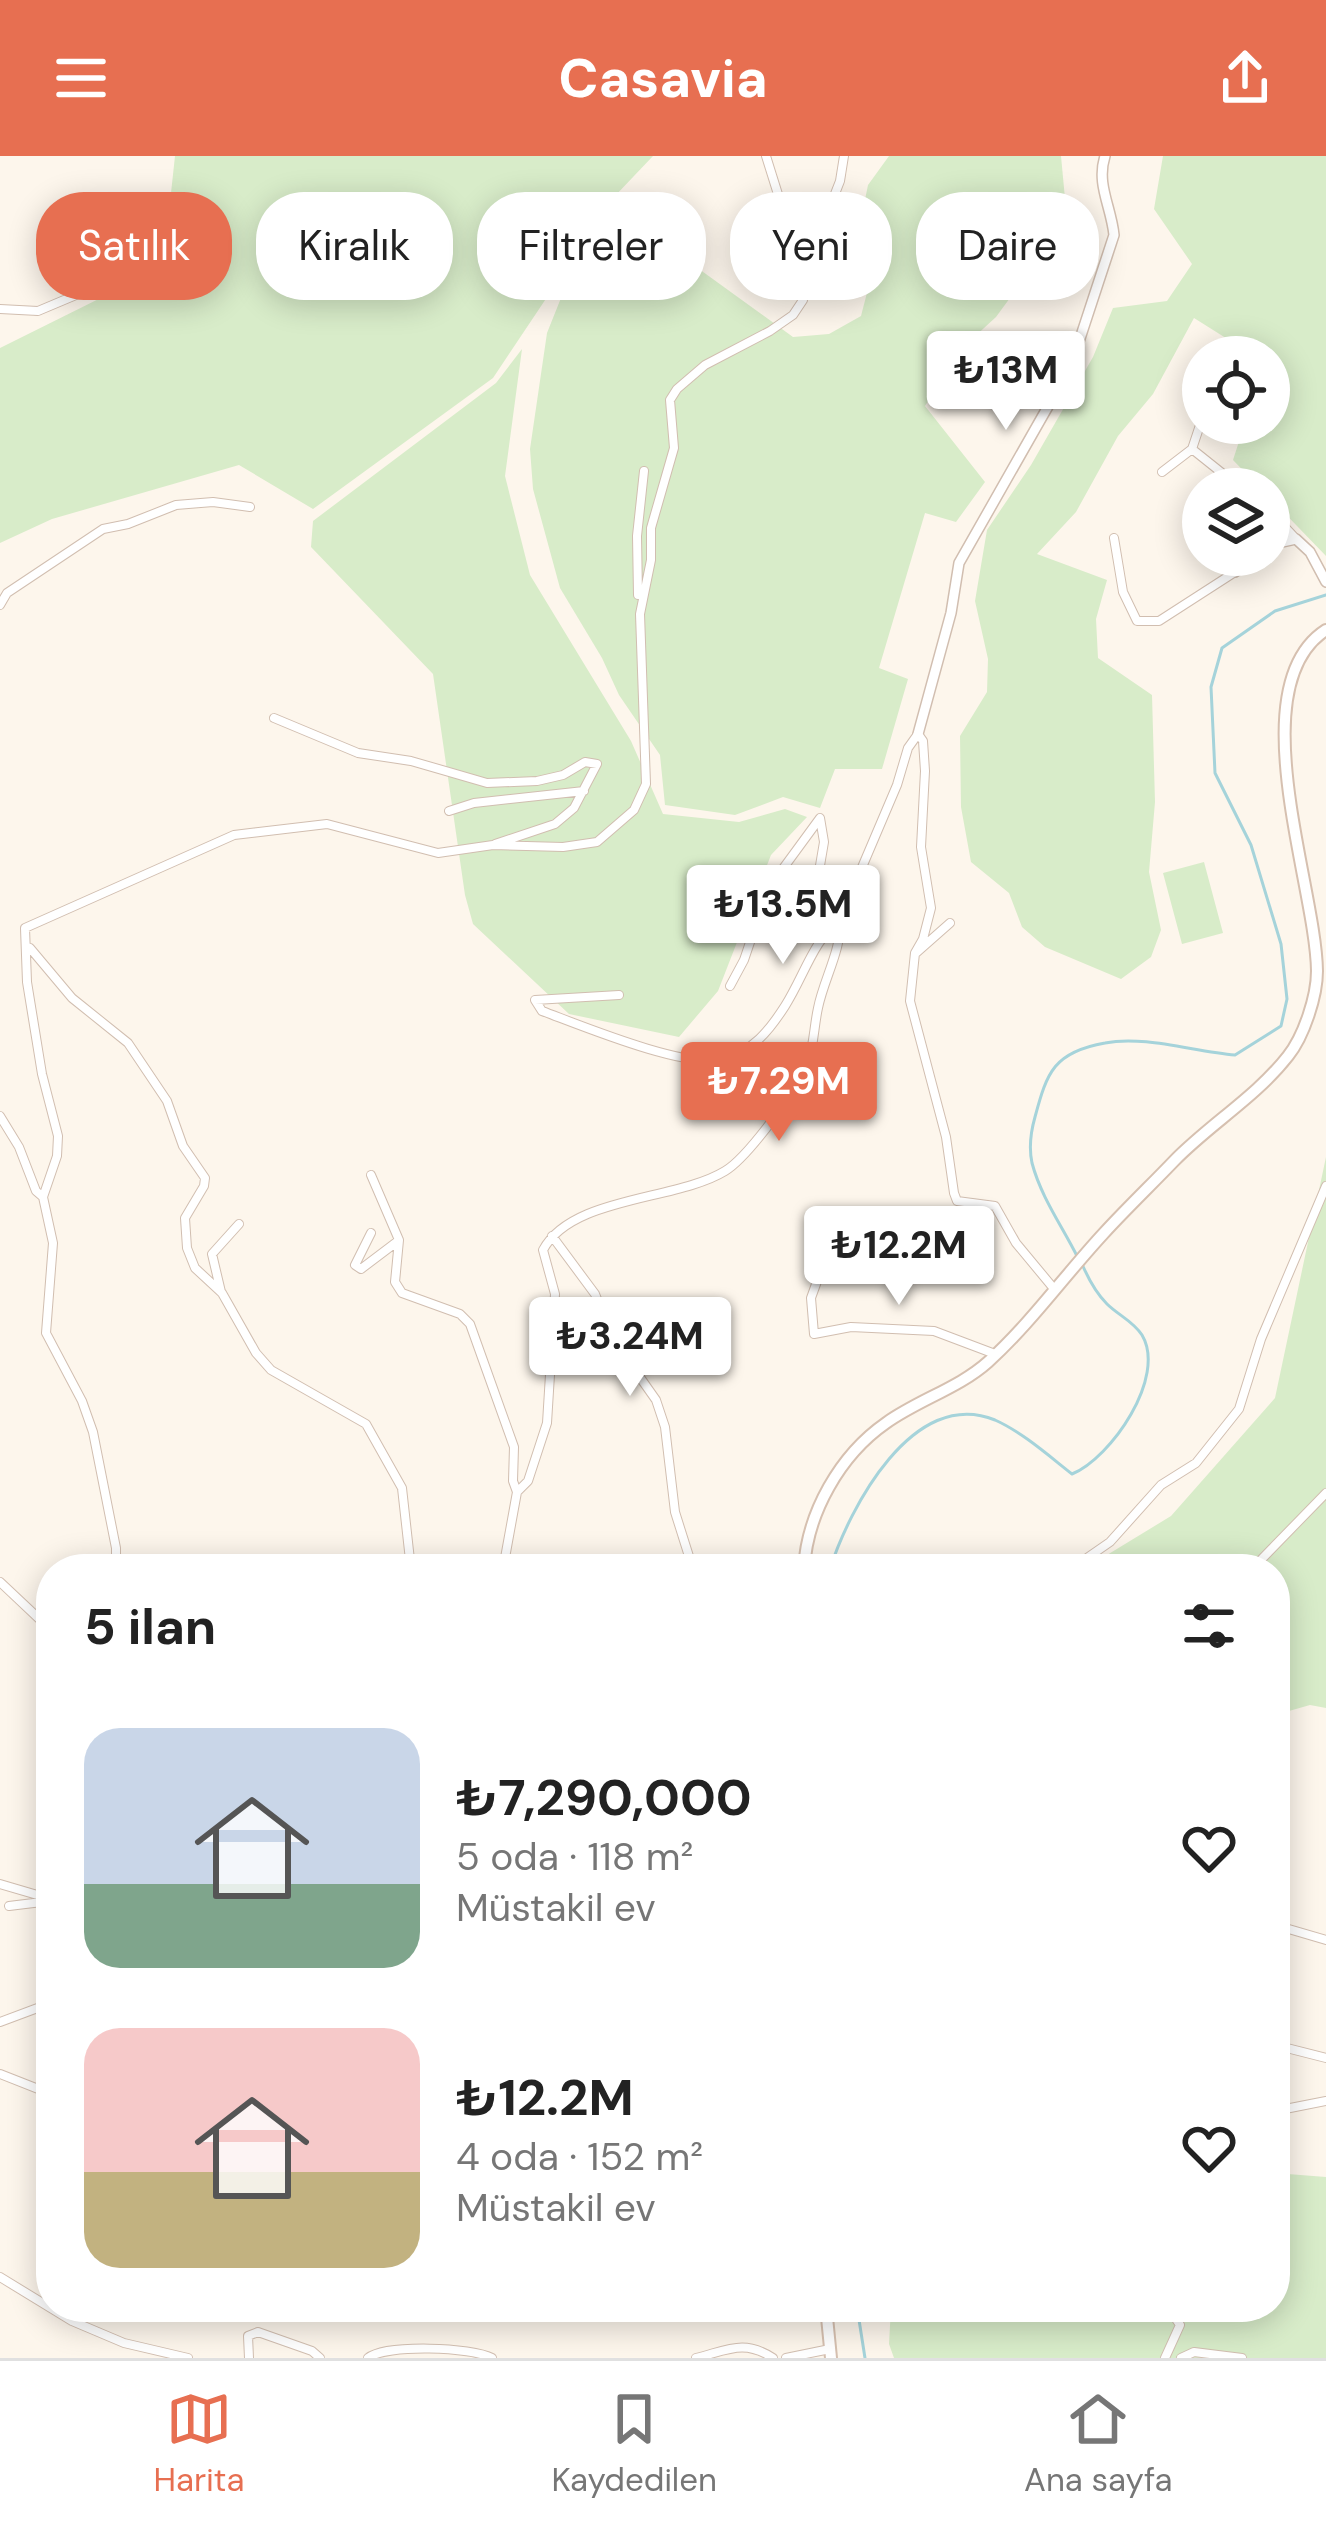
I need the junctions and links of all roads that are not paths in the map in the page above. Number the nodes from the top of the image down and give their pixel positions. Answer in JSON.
{"nodes":[{"id":1,"x":766,"y":156,"type":"edge"},
{"id":2,"x":844,"y":156,"type":"edge"},
{"id":3,"x":1105,"y":156,"type":"edge"},
{"id":4,"x":777,"y":192,"type":"edge"},
{"id":5,"x":835,"y":192,"type":"edge"},
{"id":6,"x":66,"y":300,"type":"edge"},
{"id":7,"x":803,"y":300,"type":"edge"},
{"id":8,"x":0,"y":309,"type":"edge"},
{"id":9,"x":1193,"y":444,"type":"edge"},
{"id":10,"x":1192,"y":448,"type":"junction"},
{"id":11,"x":1216,"y":468,"type":"edge"},
{"id":12,"x":644,"y":471,"type":"dead end"},
{"id":13,"x":1162,"y":472,"type":"dead end"},
{"id":14,"x":250,"y":507,"type":"dead end"},
{"id":15,"x":1290,"y":533,"type":"edge"},
{"id":16,"x":1114,"y":538,"type":"dead end"},
{"id":17,"x":1296,"y":539,"type":"junction"},
{"id":18,"x":1290,"y":540,"type":"edge"},
{"id":19,"x":1229,"y":576,"type":"edge"},
{"id":20,"x":1326,"y":582,"type":"edge"},
{"id":21,"x":0,"y":605,"type":"edge"},
{"id":22,"x":640,"y":614,"type":"junction"},
{"id":23,"x":1326,"y":630,"type":"edge"},
{"id":24,"x":274,"y":718,"type":"dead end"},
{"id":25,"x":918,"y":734,"type":"junction"},
{"id":26,"x":585,"y":791,"type":"junction"},
{"id":27,"x":448,"y":812,"type":"dead end"},
{"id":28,"x":493,"y":845,"type":"junction"},
{"id":29,"x":840,"y":919,"type":"junction"},
{"id":30,"x":950,"y":923,"type":"dead end"},
{"id":31,"x":822,"y":934,"type":"junction"},
{"id":32,"x":24,"y":938,"type":"junction"},
{"id":33,"x":915,"y":953,"type":"junction"},
{"id":34,"x":730,"y":986,"type":"dead end"},
{"id":35,"x":619,"y":995,"type":"dead end"},
{"id":36,"x":0,"y":1117,"type":"edge"},
{"id":37,"x":370,"y":1174,"type":"dead end"},
{"id":38,"x":1326,"y":1186,"type":"edge"},
{"id":39,"x":44,"y":1196,"type":"junction"},
{"id":40,"x":239,"y":1224,"type":"dead end"},
{"id":41,"x":371,"y":1233,"type":"dead end"},
{"id":42,"x":552,"y":1235,"type":"junction"},
{"id":43,"x":399,"y":1240,"type":"junction"},
{"id":44,"x":824,"y":1262,"type":"dead end"},
{"id":45,"x":1055,"y":1290,"type":"junction"},
{"id":46,"x":222,"y":1293,"type":"junction"},
{"id":47,"x":995,"y":1354,"type":"junction"},
{"id":48,"x":518,"y":1492,"type":"junction"},
{"id":49,"x":1326,"y":1492,"type":"edge"},
{"id":50,"x":115,"y":1554,"type":"edge"},
{"id":51,"x":409,"y":1554,"type":"edge"},
{"id":52,"x":506,"y":1554,"type":"edge"},
{"id":53,"x":688,"y":1554,"type":"edge"},
{"id":54,"x":807,"y":1554,"type":"edge"},
{"id":55,"x":1093,"y":1554,"type":"edge"},
{"id":56,"x":1266,"y":1554,"type":"edge"},
{"id":57,"x":0,"y":1582,"type":"edge"},
{"id":58,"x":36,"y":1616,"type":"edge"},
{"id":59,"x":0,"y":1884,"type":"edge"},
{"id":60,"x":36,"y":1895,"type":"edge"},
{"id":61,"x":36,"y":1902,"type":"edge"},
{"id":62,"x":9,"y":1906,"type":"dead end"},
{"id":63,"x":1290,"y":1929,"type":"edge"},
{"id":64,"x":1326,"y":1940,"type":"edge"},
{"id":65,"x":36,"y":2008,"type":"edge"},
{"id":66,"x":0,"y":2022,"type":"edge"},
{"id":67,"x":1290,"y":2048,"type":"edge"},
{"id":68,"x":1326,"y":2058,"type":"edge"},
{"id":69,"x":0,"y":2074,"type":"edge"},
{"id":70,"x":36,"y":2088,"type":"edge"},
{"id":71,"x":1326,"y":2101,"type":"edge"},
{"id":72,"x":1290,"y":2107,"type":"edge"},
{"id":73,"x":0,"y":2277,"type":"edge"},
{"id":74,"x":36,"y":2299,"type":"edge"},
{"id":75,"x":74,"y":2322,"type":"edge"},
{"id":76,"x":827,"y":2322,"type":"edge"},
{"id":77,"x":1178,"y":2322,"type":"edge"},
{"id":78,"x":830,"y":2354,"type":"edge"},
{"id":79,"x":188,"y":2358,"type":"edge"},
{"id":80,"x":249,"y":2358,"type":"edge"},
{"id":81,"x":320,"y":2358,"type":"edge"},
{"id":82,"x":368,"y":2358,"type":"edge"},
{"id":83,"x":493,"y":2358,"type":"edge"},
{"id":84,"x":697,"y":2358,"type":"edge"},
{"id":85,"x":773,"y":2358,"type":"edge"},
{"id":86,"x":787,"y":2358,"type":"edge"},
{"id":87,"x":1165,"y":2358,"type":"edge"},
{"id":88,"x":1181,"y":2358,"type":"edge"},
{"id":89,"x":1242,"y":2358,"type":"edge"}],
"edges":[{"from":1,"to":4,"type":"street"},
{"from":2,"to":5,"type":"street"},
{"from":3,"to":25,"type":"street"},
{"from":6,"to":8,"type":"street"},
{"from":7,"to":22,"type":"street"},
{"from":9,"to":10,"type":"street"},
{"from":10,"to":11,"type":"street"},
{"from":10,"to":13,"type":"street"},
{"from":12,"to":22,"type":"street"},
{"from":14,"to":21,"type":"street"},
{"from":15,"to":17,"type":"street"},
{"from":16,"to":19,"type":"street"},
{"from":17,"to":18,"type":"street"},
{"from":17,"to":20,"type":"street"},
{"from":22,"to":28,"type":"street"},
{"from":23,"to":45,"type":"main road"},
{"from":24,"to":26,"type":"street"},
{"from":25,"to":29,"type":"street"},
{"from":25,"to":33,"type":"street"},
{"from":26,"to":27,"type":"street"},
{"from":26,"to":28,"type":"street"},
{"from":28,"to":32,"type":"street"},
{"from":29,"to":31,"type":"street"},
{"from":29,"to":42,"type":"street"},
{"from":30,"to":33,"type":"street"},
{"from":31,"to":34,"type":"street"},
{"from":31,"to":35,"type":"street"},
{"from":32,"to":39,"type":"street"},
{"from":32,"to":46,"type":"street"},
{"from":33,"to":45,"type":"street"},
{"from":36,"to":39,"type":"street"},
{"from":37,"to":43,"type":"street"},
{"from":38,"to":55,"type":"street"},
{"from":39,"to":50,"type":"street"},
{"from":40,"to":46,"type":"street"},
{"from":41,"to":43,"type":"street"},
{"from":42,"to":48,"type":"street"},
{"from":42,"to":53,"type":"street"},
{"from":43,"to":48,"type":"street"},
{"from":44,"to":47,"type":"street"},
{"from":45,"to":47,"type":"main road"},
{"from":46,"to":51,"type":"street"},
{"from":47,"to":54,"type":"main road"},
{"from":48,"to":52,"type":"street"},
{"from":49,"to":56,"type":"street"},
{"from":57,"to":58,"type":"street"},
{"from":59,"to":60,"type":"street"},
{"from":61,"to":62,"type":"street"},
{"from":63,"to":64,"type":"street"},
{"from":65,"to":66,"type":"street"},
{"from":67,"to":68,"type":"street"},
{"from":69,"to":70,"type":"street"},
{"from":71,"to":72,"type":"street"},
{"from":73,"to":74,"type":"street"},
{"from":75,"to":79,"type":"street"},
{"from":76,"to":78,"type":"main road"},
{"from":77,"to":87,"type":"street"},
{"from":78,"to":86,"type":"street"},
{"from":80,"to":81,"type":"street"},
{"from":82,"to":83,"type":"street"},
{"from":84,"to":85,"type":"street"},
{"from":88,"to":89,"type":"street"}]}
